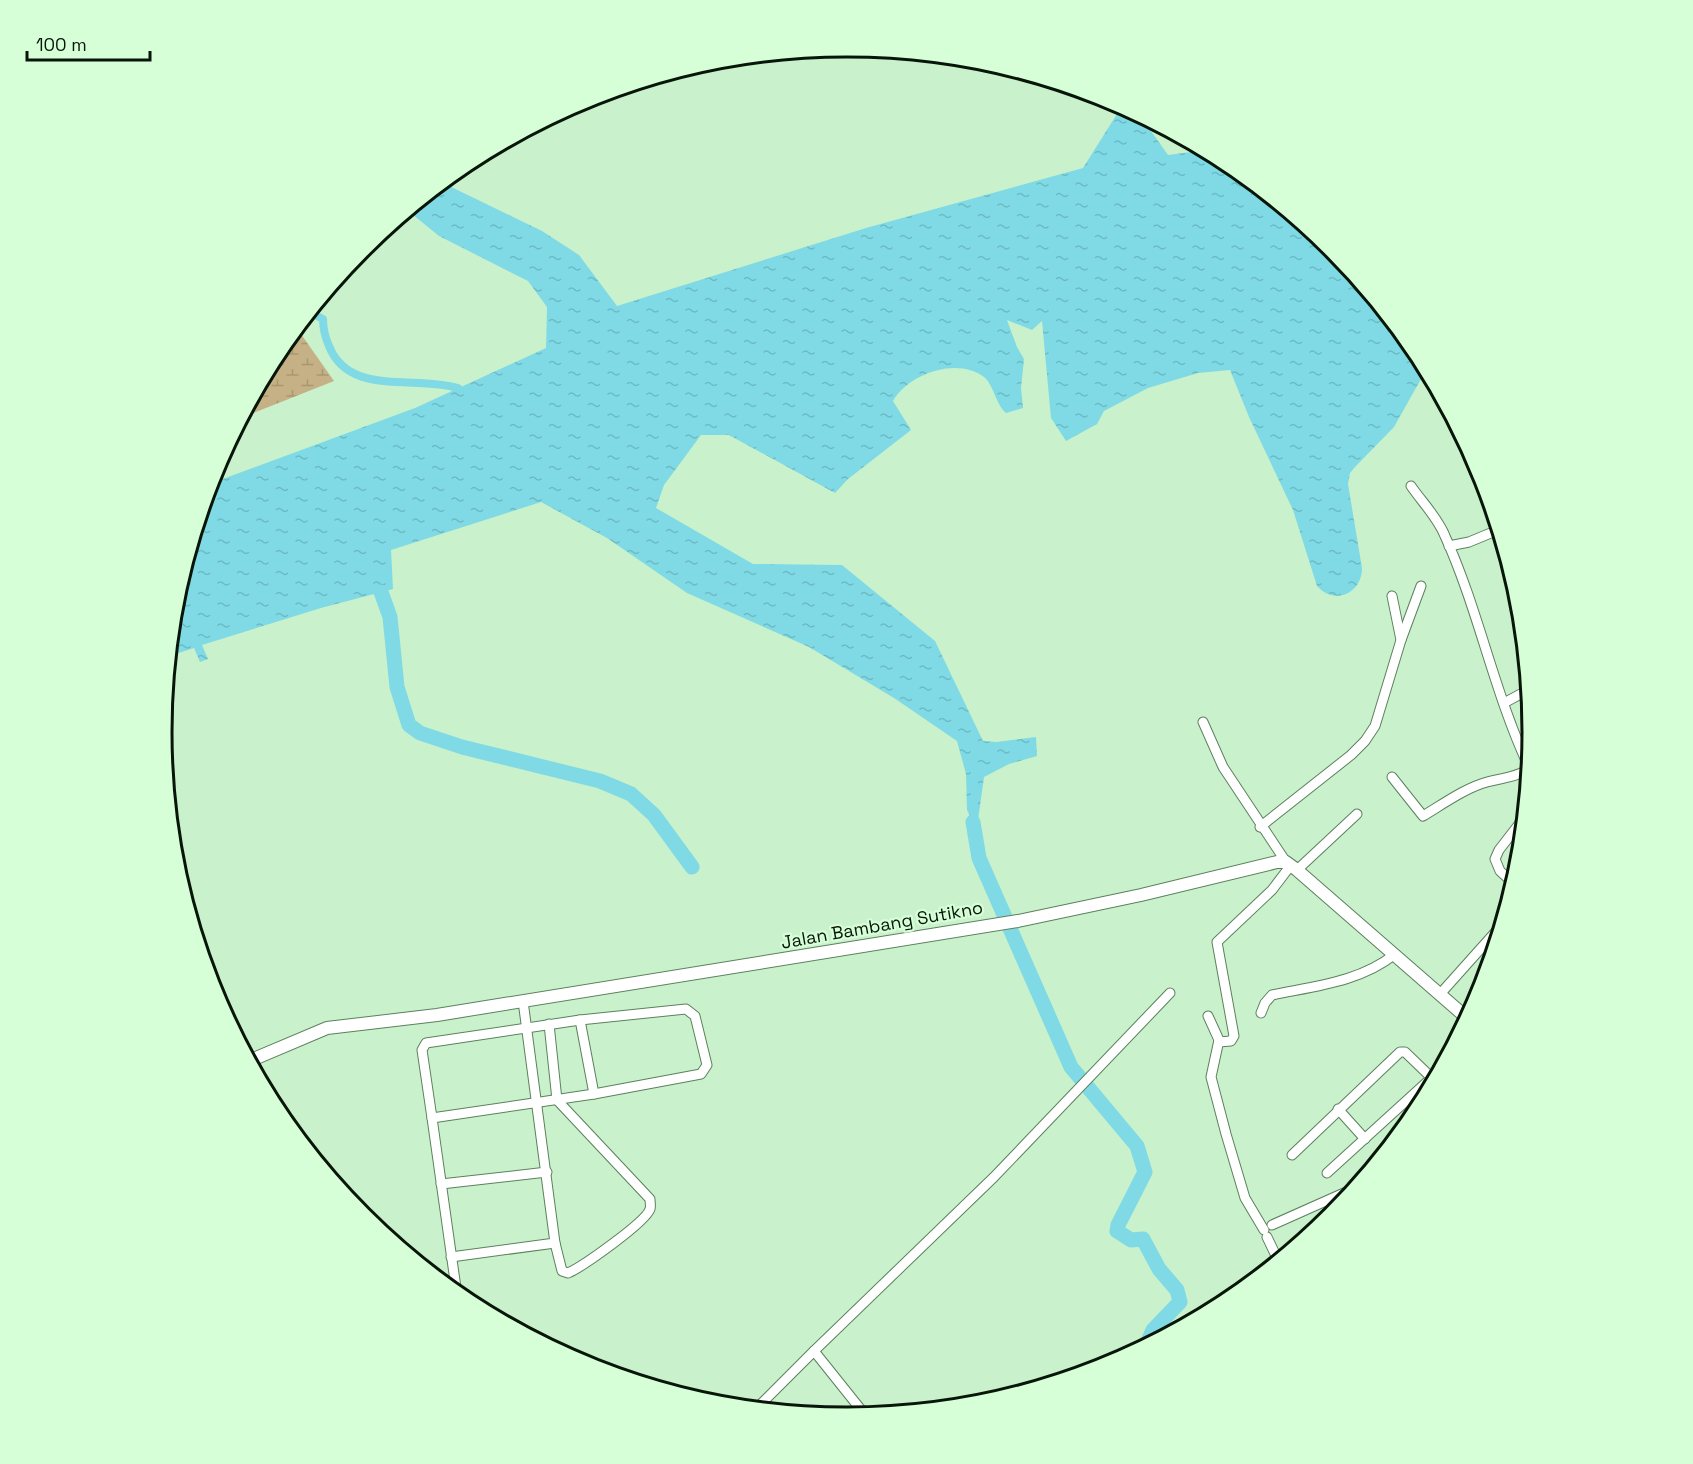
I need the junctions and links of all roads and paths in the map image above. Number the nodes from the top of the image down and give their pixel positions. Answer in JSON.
{"nodes":[{"id":1,"x":1412,"y":486,"type":"dead end"},
{"id":2,"x":1491,"y":533,"type":"edge"},
{"id":3,"x":1449,"y":546,"type":"junction"},
{"id":4,"x":1421,"y":586,"type":"dead end"},
{"id":5,"x":1392,"y":596,"type":"dead end"},
{"id":6,"x":1401,"y":640,"type":"junction"},
{"id":7,"x":1520,"y":694,"type":"edge"},
{"id":8,"x":1504,"y":703,"type":"junction"},
{"id":9,"x":1203,"y":722,"type":"dead end"},
{"id":10,"x":1521,"y":750,"type":"edge"},
{"id":11,"x":1520,"y":772,"type":"edge"},
{"id":12,"x":1392,"y":777,"type":"dead end"},
{"id":13,"x":1357,"y":814,"type":"dead end"},
{"id":14,"x":1260,"y":827,"type":"junction"},
{"id":15,"x":1514,"y":830,"type":"edge"},
{"id":16,"x":1291,"y":865,"type":"junction"},
{"id":17,"x":1506,"y":876,"type":"edge"},
{"id":18,"x":1489,"y":940,"type":"edge"},
{"id":19,"x":1395,"y":954,"type":"junction"},
{"id":20,"x":1170,"y":993,"type":"dead end"},
{"id":21,"x":1441,"y":993,"type":"junction"},
{"id":22,"x":523,"y":1001,"type":"junction"},
{"id":23,"x":1460,"y":1012,"type":"edge"},
{"id":24,"x":1261,"y":1013,"type":"dead end"},
{"id":25,"x":1208,"y":1016,"type":"dead end"},
{"id":26,"x":580,"y":1020,"type":"junction"},
{"id":27,"x":549,"y":1024,"type":"junction"},
{"id":28,"x":526,"y":1028,"type":"junction"},
{"id":29,"x":1219,"y":1042,"type":"junction"},
{"id":30,"x":256,"y":1058,"type":"edge"},
{"id":31,"x":1430,"y":1072,"type":"edge"},
{"id":32,"x":1417,"y":1092,"type":"edge"},
{"id":33,"x":594,"y":1094,"type":"junction"},
{"id":34,"x":557,"y":1100,"type":"junction"},
{"id":35,"x":535,"y":1102,"type":"junction"},
{"id":36,"x":1338,"y":1109,"type":"junction"},
{"id":37,"x":432,"y":1118,"type":"junction"},
{"id":38,"x":1365,"y":1139,"type":"junction"},
{"id":39,"x":1292,"y":1155,"type":"dead end"},
{"id":40,"x":547,"y":1172,"type":"junction"},
{"id":41,"x":1328,"y":1173,"type":"dead end"},
{"id":42,"x":441,"y":1184,"type":"junction"},
{"id":43,"x":1334,"y":1198,"type":"edge"},
{"id":44,"x":1268,"y":1231,"type":"junction"},
{"id":45,"x":555,"y":1243,"type":"junction"},
{"id":46,"x":1275,"y":1253,"type":"edge"},
{"id":47,"x":451,"y":1257,"type":"junction"},
{"id":48,"x":455,"y":1281,"type":"edge"},
{"id":49,"x":814,"y":1351,"type":"junction"},
{"id":50,"x":763,"y":1402,"type":"edge"},
{"id":51,"x":859,"y":1407,"type":"edge"}],
"edges":[{"from":1,"to":3,"type":"street"},
{"from":2,"to":3,"type":"street"},
{"from":3,"to":8,"type":"street"},
{"from":4,"to":6,"type":"street"},
{"from":5,"to":6,"type":"street"},
{"from":6,"to":14,"type":"street"},
{"from":7,"to":8,"type":"street"},
{"from":8,"to":10,"type":"street"},
{"from":9,"to":14,"type":"street"},
{"from":11,"to":12,"type":"street"},
{"from":13,"to":16,"type":"street"},
{"from":14,"to":16,"type":"street"},
{"from":15,"to":17,"type":"street"},
{"from":16,"to":19,"type":"street"},
{"from":16,"to":22,"type":"street","name":"Jalan Bambang Sutikno"},
{"from":16,"to":29,"type":"street"},
{"from":18,"to":21,"type":"street"},
{"from":19,"to":21,"type":"street"},
{"from":19,"to":24,"type":"street"},
{"from":20,"to":49,"type":"street"},
{"from":21,"to":23,"type":"street"},
{"from":22,"to":28,"type":"street"},
{"from":22,"to":30,"type":"street","name":"Jalan Bambang Sutikno"},
{"from":25,"to":29,"type":"street"},
{"from":26,"to":27,"type":"street"},
{"from":26,"to":33,"type":"street"},
{"from":26,"to":33,"type":"street"},
{"from":27,"to":28,"type":"street"},
{"from":27,"to":34,"type":"street"},
{"from":28,"to":35,"type":"street"},
{"from":28,"to":37,"type":"street"},
{"from":29,"to":44,"type":"street"},
{"from":31,"to":36,"type":"street"},
{"from":32,"to":38,"type":"street"},
{"from":33,"to":34,"type":"street"},
{"from":34,"to":35,"type":"street"},
{"from":34,"to":45,"type":"street"},
{"from":35,"to":37,"type":"street"},
{"from":35,"to":40,"type":"street"},
{"from":36,"to":38,"type":"street"},
{"from":36,"to":39,"type":"street"},
{"from":37,"to":42,"type":"street"},
{"from":38,"to":41,"type":"street"},
{"from":40,"to":42,"type":"street"},
{"from":40,"to":45,"type":"street"},
{"from":42,"to":47,"type":"street"},
{"from":43,"to":44,"type":"street"},
{"from":44,"to":46,"type":"street"},
{"from":45,"to":47,"type":"street"},
{"from":47,"to":48,"type":"street"},
{"from":49,"to":50,"type":"street"},
{"from":49,"to":51,"type":"street"}]}
